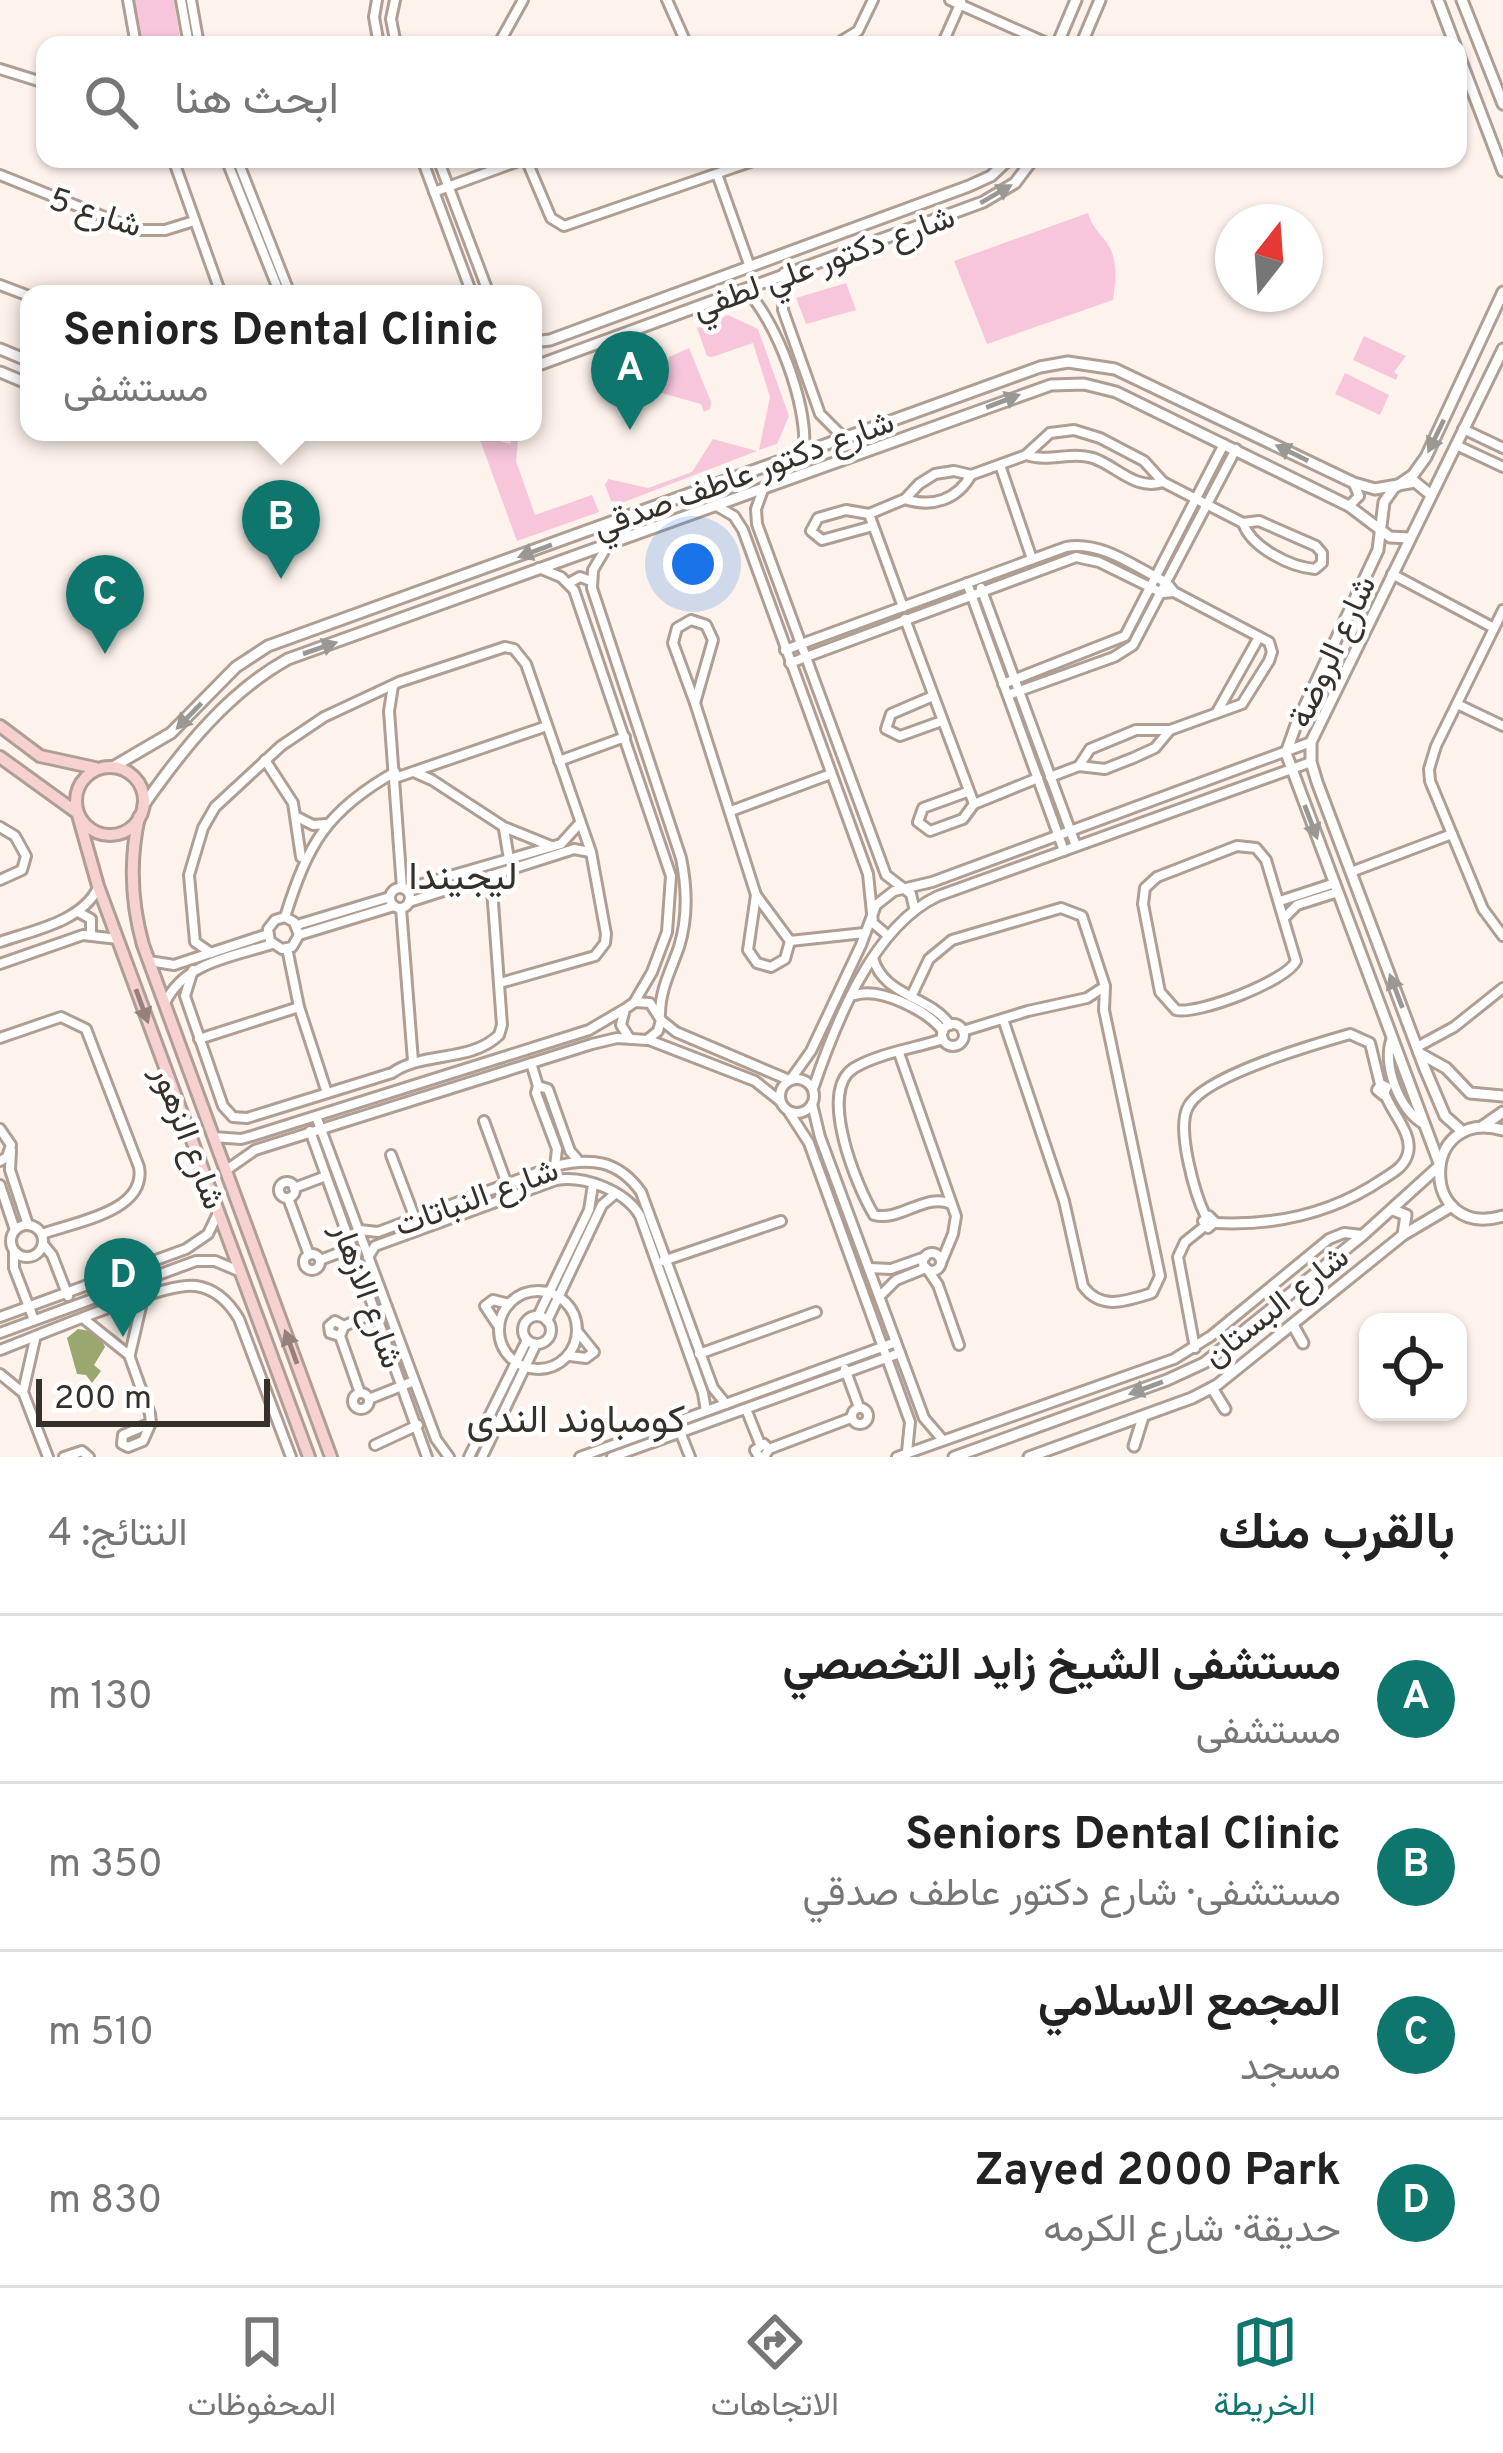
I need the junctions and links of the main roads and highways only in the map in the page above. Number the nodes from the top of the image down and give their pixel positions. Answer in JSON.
{"nodes":[{"id":1,"x":0,"y":726,"type":"edge"},
{"id":2,"x":0,"y":757,"type":"edge"},
{"id":3,"x":98,"y":769,"type":"junction"},
{"id":4,"x":141,"y":812,"type":"junction"},
{"id":5,"x":77,"y":814,"type":"junction"},
{"id":6,"x":179,"y":1043,"type":"junction"},
{"id":7,"x":158,"y":1052,"type":"junction"},
{"id":8,"x":305,"y":1385,"type":"junction"},
{"id":9,"x":285,"y":1393,"type":"junction"},
{"id":10,"x":309,"y":1457,"type":"edge"},
{"id":11,"x":332,"y":1457,"type":"edge"}],
"edges":[{"from":1,"to":3,"type":"main road"},
{"from":2,"to":5,"type":"main road"},
{"from":3,"to":4,"type":"main road"},
{"from":3,"to":5,"type":"main road"},
{"from":4,"to":5,"type":"main road"},
{"from":4,"to":6,"type":"main road","name":"شارع الزهور"},
{"from":5,"to":7,"type":"main road","name":"شارع الزهور","one_way":true},
{"from":6,"to":7,"type":"main road"},
{"from":8,"to":6,"type":"main road","name":"شارع الزهور","one_way":true},
{"from":7,"to":9,"type":"main road","name":"شارع الزهور"},
{"from":8,"to":9,"type":"main road"},
{"from":8,"to":11,"type":"main road","name":"شارع الزهور"},
{"from":9,"to":10,"type":"main road","name":"شارع الزهور"}]}
